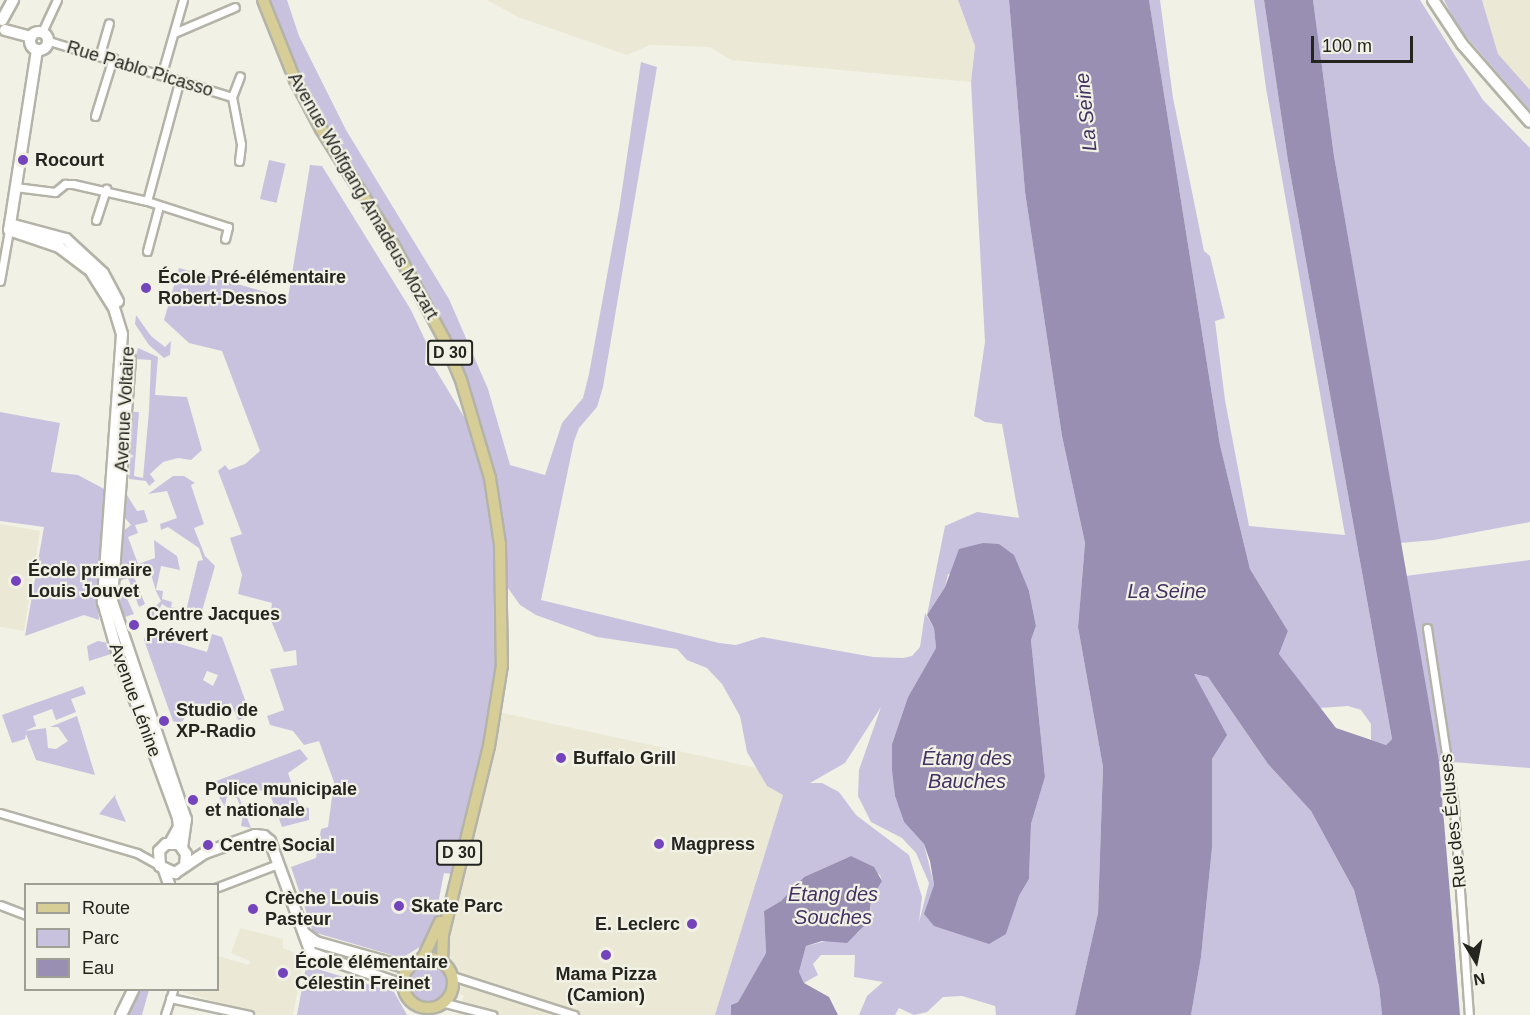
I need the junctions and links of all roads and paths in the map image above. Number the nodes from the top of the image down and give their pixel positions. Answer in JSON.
{"nodes":[{"id":1,"x":6,"y":0,"type":"edge"},
{"id":2,"x":13,"y":0,"type":"edge"},
{"id":3,"x":57,"y":0,"type":"edge"},
{"id":4,"x":183,"y":0,"type":"edge"},
{"id":5,"x":263,"y":0,"type":"edge"},
{"id":6,"x":1433,"y":0,"type":"edge"},
{"id":7,"x":235,"y":8,"type":"dead end"},
{"id":8,"x":109,"y":23,"type":"dead end"},
{"id":9,"x":2,"y":24,"type":"edge"},
{"id":10,"x":174,"y":33,"type":"junction"},
{"id":11,"x":40,"y":42,"type":"junction"},
{"id":12,"x":100,"y":54,"type":"junction"},
{"id":13,"x":113,"y":58,"type":"junction"},
{"id":14,"x":162,"y":73,"type":"junction"},
{"id":15,"x":240,"y":76,"type":"dead end"},
{"id":16,"x":179,"y":82,"type":"junction"},
{"id":17,"x":232,"y":97,"type":"junction"},
{"id":18,"x":95,"y":116,"type":"dead end"},
{"id":19,"x":1530,"y":122,"type":"edge"},
{"id":20,"x":239,"y":161,"type":"dead end"},
{"id":21,"x":15,"y":187,"type":"junction"},
{"id":22,"x":106,"y":189,"type":"junction"},
{"id":23,"x":147,"y":201,"type":"junction"},
{"id":24,"x":159,"y":206,"type":"junction"},
{"id":25,"x":96,"y":220,"type":"dead end"},
{"id":26,"x":9,"y":227,"type":"junction"},
{"id":27,"x":225,"y":239,"type":"dead end"},
{"id":28,"x":147,"y":251,"type":"dead end"},
{"id":29,"x":0,"y":281,"type":"edge"},
{"id":30,"x":111,"y":552,"type":"junction"},
{"id":31,"x":1427,"y":628,"type":"dead end"},
{"id":32,"x":489,"y":746,"type":"junction"},
{"id":33,"x":0,"y":813,"type":"edge"},
{"id":34,"x":166,"y":845,"type":"junction"},
{"id":35,"x":183,"y":848,"type":"junction"},
{"id":36,"x":137,"y":853,"type":"junction"},
{"id":37,"x":205,"y":853,"type":"junction"},
{"id":38,"x":278,"y":864,"type":"junction"},
{"id":39,"x":162,"y":868,"type":"junction"},
{"id":40,"x":183,"y":868,"type":"junction"},
{"id":41,"x":170,"y":883,"type":"edge"},
{"id":42,"x":172,"y":883,"type":"edge"},
{"id":43,"x":219,"y":887,"type":"edge"},
{"id":44,"x":0,"y":905,"type":"edge"},
{"id":45,"x":24,"y":914,"type":"edge"},
{"id":46,"x":303,"y":933,"type":"junction"},
{"id":47,"x":423,"y":958,"type":"junction"},
{"id":48,"x":442,"y":962,"type":"junction"},
{"id":49,"x":408,"y":968,"type":"junction"},
{"id":50,"x":452,"y":976,"type":"junction"},
{"id":51,"x":403,"y":985,"type":"junction"},
{"id":52,"x":133,"y":991,"type":"edge"},
{"id":53,"x":172,"y":991,"type":"edge"},
{"id":54,"x":170,"y":998,"type":"junction"},
{"id":55,"x":445,"y":1003,"type":"junction"},
{"id":56,"x":414,"y":1009,"type":"edge"},
{"id":57,"x":428,"y":1012,"type":"edge"},
{"id":58,"x":121,"y":1015,"type":"edge"},
{"id":59,"x":165,"y":1015,"type":"edge"},
{"id":60,"x":249,"y":1015,"type":"edge"},
{"id":61,"x":492,"y":1015,"type":"edge"},
{"id":62,"x":574,"y":1015,"type":"edge"},
{"id":63,"x":580,"y":1015,"type":"edge"},
{"id":64,"x":1469,"y":1015,"type":"edge"}],
"edges":[{"from":1,"to":9,"type":"street"},
{"from":2,"to":9,"type":"street"},
{"from":3,"to":11,"type":"street"},
{"from":4,"to":10,"type":"street"},
{"from":5,"to":32,"type":"main road","name":"Avenue Wolfgang Amadeus Mozart","number":"D 30"},
{"from":6,"to":19,"type":"street"},
{"from":7,"to":10,"type":"street"},
{"from":8,"to":12,"type":"street"},
{"from":9,"to":11,"type":"street"},
{"from":10,"to":14,"type":"street"},
{"from":11,"to":12,"type":"street","name":"Rue Pablo Picasso"},
{"from":11,"to":21,"type":"street"},
{"from":12,"to":13,"type":"street","name":"Rue Pablo Picasso"},
{"from":13,"to":14,"type":"street","name":"Rue Pablo Picasso"},
{"from":13,"to":18,"type":"street"},
{"from":14,"to":16,"type":"street","name":"Rue Pablo Picasso"},
{"from":15,"to":17,"type":"street"},
{"from":16,"to":17,"type":"street","name":"Rue Pablo Picasso"},
{"from":16,"to":23,"type":"street"},
{"from":17,"to":20,"type":"street"},
{"from":21,"to":22,"type":"street"},
{"from":21,"to":26,"type":"street"},
{"from":22,"to":23,"type":"street"},
{"from":22,"to":25,"type":"street"},
{"from":23,"to":24,"type":"street"},
{"from":24,"to":27,"type":"street"},
{"from":24,"to":28,"type":"street"},
{"from":26,"to":29,"type":"street"},
{"from":26,"to":30,"type":"street","name":"Avenue Voltaire"},
{"from":30,"to":34,"type":"street","name":"Avenue Lénine"},
{"from":30,"to":35,"type":"street","name":"Avenue Lénine"},
{"from":31,"to":64,"type":"street","name":"Rue des Écluses"},
{"from":32,"to":47,"type":"main road","name":"Avenue Wolfgang Amadeus Mozart","number":"D 30"},
{"from":32,"to":48,"type":"main road","name":"Avenue Wolfgang Amadeus Mozart","number":"D 30"},
{"from":33,"to":36,"type":"street"},
{"from":34,"to":35,"type":"street"},
{"from":34,"to":36,"type":"street"},
{"from":34,"to":39,"type":"street","name":"Avenue Lénine"},
{"from":35,"to":37,"type":"street"},
{"from":35,"to":40,"type":"street","name":"Avenue Lénine"},
{"from":36,"to":39,"type":"street"},
{"from":37,"to":38,"type":"street"},
{"from":37,"to":40,"type":"street"},
{"from":38,"to":43,"type":"street"},
{"from":38,"to":46,"type":"street"},
{"from":39,"to":40,"type":"street"},
{"from":39,"to":41,"type":"street"},
{"from":40,"to":42,"type":"street"},
{"from":44,"to":45,"type":"street"},
{"from":46,"to":49,"type":"street"},
{"from":46,"to":51,"type":"street"},
{"from":47,"to":48,"type":"main road"},
{"from":47,"to":49,"type":"main road"},
{"from":48,"to":50,"type":"main road"},
{"from":49,"to":51,"type":"main road"},
{"from":50,"to":55,"type":"main road"},
{"from":50,"to":62,"type":"street"},
{"from":51,"to":56,"type":"main road"},
{"from":52,"to":58,"type":"street"},
{"from":53,"to":54,"type":"street"},
{"from":54,"to":59,"type":"street"},
{"from":54,"to":60,"type":"street"},
{"from":55,"to":57,"type":"main road"},
{"from":55,"to":61,"type":"street"},
{"from":56,"to":57,"type":"main road"},
{"from":62,"to":63,"type":"street"}]}
